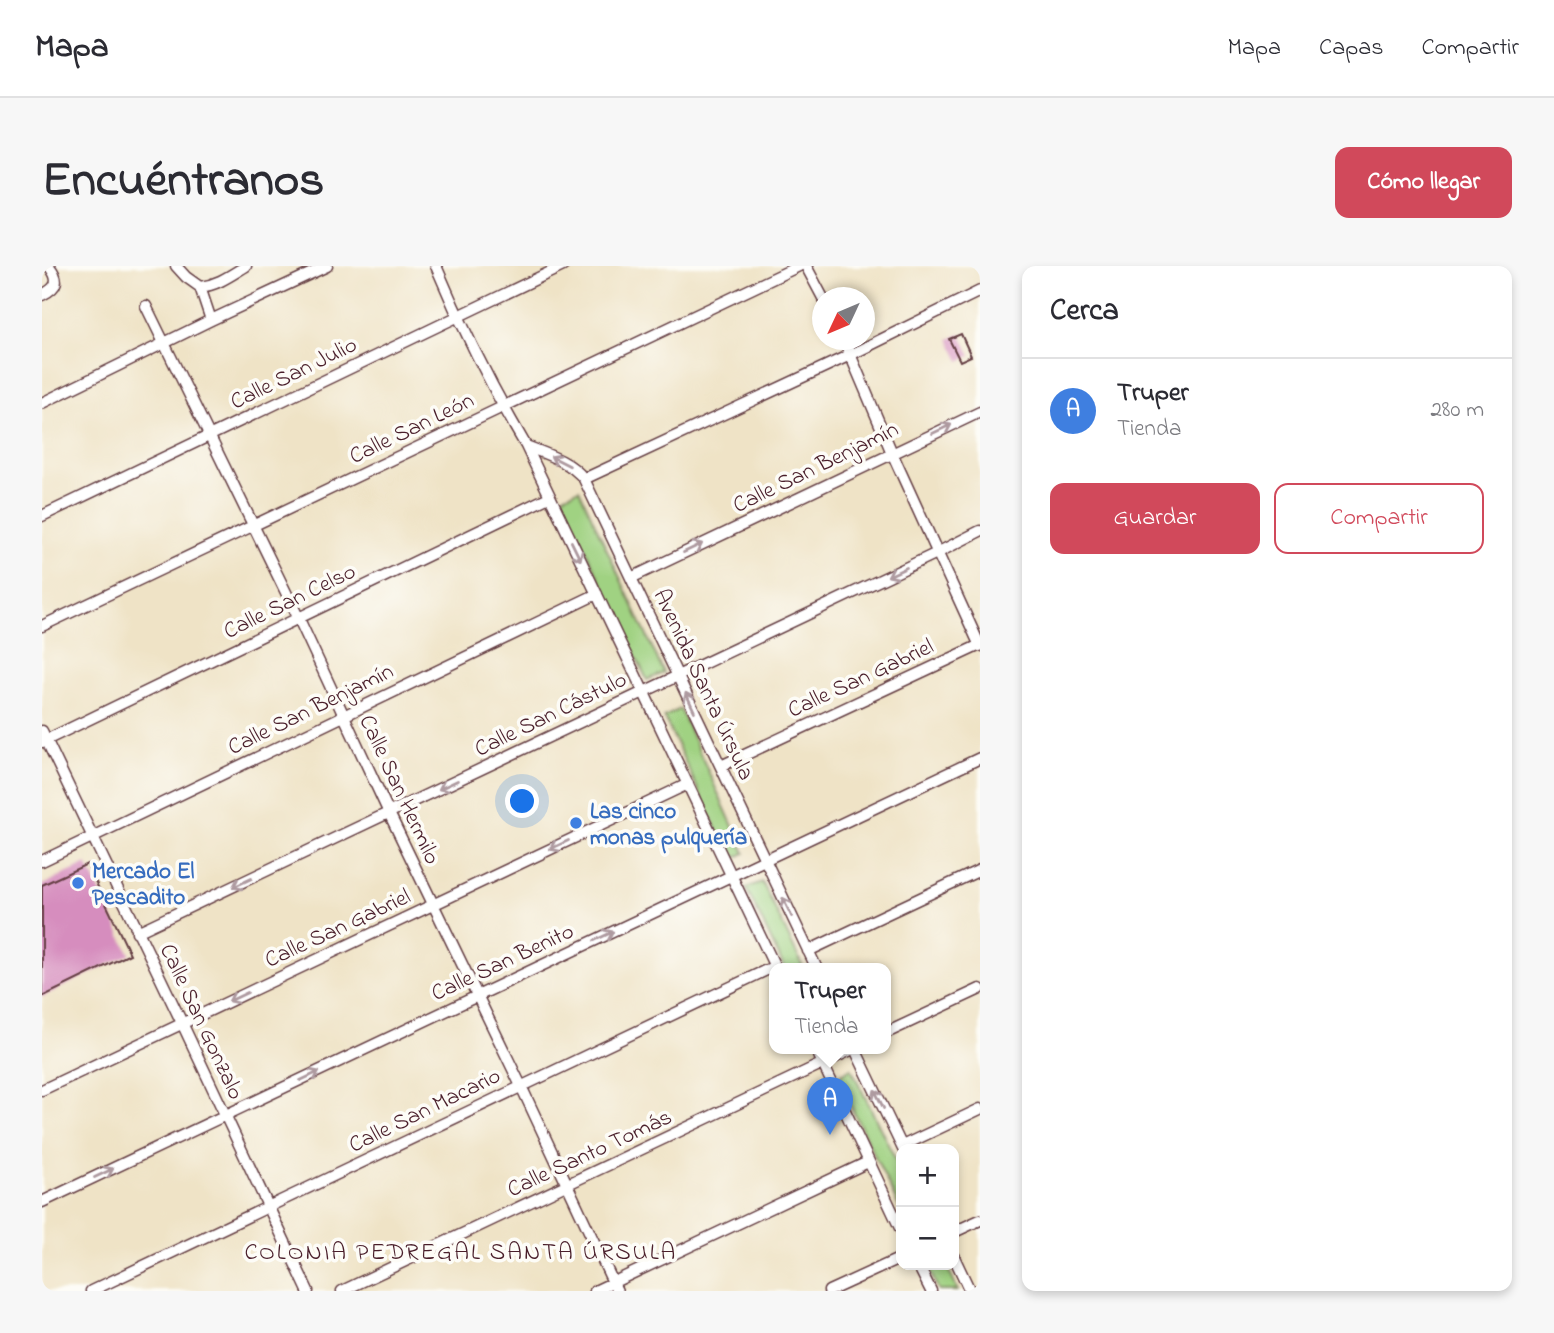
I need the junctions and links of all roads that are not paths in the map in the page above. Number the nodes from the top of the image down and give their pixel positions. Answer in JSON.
{"nodes":[{"id":1,"x":176,"y":266,"type":"edge"},
{"id":2,"x":246,"y":266,"type":"edge"},
{"id":3,"x":327,"y":266,"type":"edge"},
{"id":4,"x":436,"y":266,"type":"edge"},
{"id":5,"x":563,"y":266,"type":"edge"},
{"id":6,"x":799,"y":266,"type":"edge"},
{"id":7,"x":806,"y":266,"type":"edge"},
{"id":8,"x":50,"y":267,"type":"edge"},
{"id":9,"x":200,"y":287,"type":"junction"},
{"id":10,"x":817,"y":287,"type":"edge"},
{"id":11,"x":980,"y":291,"type":"edge"},
{"id":12,"x":42,"y":295,"type":"edge"},
{"id":13,"x":146,"y":306,"type":"dead end"},
{"id":14,"x":457,"y":316,"type":"junction"},
{"id":15,"x":211,"y":320,"type":"junction"},
{"id":16,"x":165,"y":343,"type":"junction"},
{"id":17,"x":848,"y":350,"type":"edge"},
{"id":18,"x":850,"y":355,"type":"junction"},
{"id":19,"x":42,"y":403,"type":"edge"},
{"id":20,"x":503,"y":407,"type":"junction"},
{"id":21,"x":980,"y":412,"type":"edge"},
{"id":22,"x":211,"y":436,"type":"junction"},
{"id":23,"x":526,"y":446,"type":"junction"},
{"id":24,"x":892,"y":453,"type":"junction"},
{"id":25,"x":584,"y":479,"type":"junction"},
{"id":26,"x":549,"y":497,"type":"junction"},
{"id":27,"x":42,"y":516,"type":"edge"},
{"id":28,"x":254,"y":526,"type":"junction"},
{"id":29,"x":980,"y":531,"type":"edge"},
{"id":30,"x":937,"y":553,"type":"junction"},
{"id":31,"x":631,"y":578,"type":"junction"},
{"id":32,"x":597,"y":594,"type":"junction"},
{"id":33,"x":299,"y":619,"type":"junction"},
{"id":34,"x":42,"y":626,"type":"edge"},
{"id":35,"x":980,"y":645,"type":"edge"},
{"id":36,"x":677,"y":676,"type":"junction"},
{"id":37,"x":644,"y":691,"type":"junction"},
{"id":38,"x":343,"y":715,"type":"junction"},
{"id":39,"x":43,"y":738,"type":"edge"},
{"id":40,"x":980,"y":758,"type":"edge"},
{"id":41,"x":721,"y":766,"type":"junction"},
{"id":42,"x":688,"y":784,"type":"junction"},
{"id":43,"x":389,"y":813,"type":"junction"},
{"id":44,"x":92,"y":837,"type":"junction"},
{"id":45,"x":765,"y":859,"type":"junction"},
{"id":46,"x":42,"y":860,"type":"edge"},
{"id":47,"x":980,"y":870,"type":"edge"},
{"id":48,"x":732,"y":875,"type":"junction"},
{"id":49,"x":432,"y":905,"type":"junction"},
{"id":50,"x":137,"y":932,"type":"junction"},
{"id":51,"x":808,"y":951,"type":"junction"},
{"id":52,"x":774,"y":963,"type":"edge"},
{"id":53,"x":814,"y":963,"type":"edge"},
{"id":54,"x":769,"y":971,"type":"edge"},
{"id":55,"x":980,"y":989,"type":"edge"},
{"id":56,"x":477,"y":996,"type":"junction"},
{"id":57,"x":182,"y":1023,"type":"junction"},
{"id":58,"x":891,"y":1032,"type":"edge"},
{"id":59,"x":818,"y":1054,"type":"edge"},
{"id":60,"x":843,"y":1054,"type":"edge"},
{"id":61,"x":856,"y":1054,"type":"edge"},
{"id":62,"x":823,"y":1063,"type":"junction"},
{"id":63,"x":521,"y":1086,"type":"junction"},
{"id":64,"x":42,"y":1090,"type":"edge"},
{"id":65,"x":980,"y":1109,"type":"edge"},
{"id":66,"x":225,"y":1116,"type":"junction"},
{"id":67,"x":901,"y":1144,"type":"edge"},
{"id":68,"x":911,"y":1144,"type":"edge"},
{"id":69,"x":868,"y":1162,"type":"junction"},
{"id":70,"x":568,"y":1185,"type":"junction"},
{"id":71,"x":42,"y":1202,"type":"edge"},
{"id":72,"x":269,"y":1208,"type":"junction"},
{"id":73,"x":896,"y":1220,"type":"edge"},
{"id":74,"x":980,"y":1220,"type":"edge"},
{"id":75,"x":959,"y":1230,"type":"edge"},
{"id":76,"x":896,"y":1260,"type":"edge"},
{"id":77,"x":959,"y":1268,"type":"edge"},
{"id":78,"x":920,"y":1270,"type":"edge"},
{"id":79,"x":615,"y":1287,"type":"edge"},
{"id":80,"x":91,"y":1291,"type":"edge"},
{"id":81,"x":308,"y":1291,"type":"edge"},
{"id":82,"x":342,"y":1291,"type":"edge"},
{"id":83,"x":595,"y":1291,"type":"edge"},
{"id":84,"x":829,"y":1291,"type":"edge"},
{"id":85,"x":931,"y":1291,"type":"edge"},
{"id":86,"x":970,"y":1291,"type":"edge"}],
"edges":[{"from":1,"to":9,"type":"street"},
{"from":2,"to":9,"type":"street"},
{"from":3,"to":15,"type":"street"},
{"from":4,"to":14,"type":"street"},
{"from":5,"to":14,"type":"street","name":"Calle San Julio"},
{"from":6,"to":20,"type":"street","name":"Calle San León"},
{"from":7,"to":10,"type":"street"},
{"from":8,"to":12,"type":"street"},
{"from":9,"to":15,"type":"street"},
{"from":11,"to":18,"type":"street"},
{"from":13,"to":16,"type":"street","name":"Calle San Hermilo"},
{"from":14,"to":20,"type":"street"},
{"from":14,"to":22,"type":"street","name":"Calle San Julio"},
{"from":15,"to":16,"type":"street"},
{"from":16,"to":19,"type":"street"},
{"from":16,"to":22,"type":"street","name":"Calle San Hermilo"},
{"from":17,"to":18,"type":"street"},
{"from":18,"to":24,"type":"street"},
{"from":18,"to":25,"type":"street"},
{"from":20,"to":23,"type":"street"},
{"from":20,"to":28,"type":"street","name":"Calle San León"},
{"from":24,"to":21,"type":"street","name":"Calle San Benjamín","one_way":true},
{"from":22,"to":27,"type":"street","name":"Calle San Julio"},
{"from":22,"to":28,"type":"street","name":"Calle San Hermilo"},
{"from":25,"to":23,"type":"street","name":"Avenida Santa Úrsula","one_way":true},
{"from":23,"to":26,"type":"street"},
{"from":24,"to":30,"type":"street"},
{"from":31,"to":24,"type":"street","name":"Calle San Benjamín","one_way":true},
{"from":25,"to":31,"type":"street","name":"Avenida Santa Úrsula"},
{"from":26,"to":32,"type":"street","one_way":true},
{"from":26,"to":33,"type":"street","name":"Calle San Celso"},
{"from":28,"to":33,"type":"street","name":"Calle San Hermilo"},
{"from":28,"to":34,"type":"street","name":"Calle San León"},
{"from":29,"to":30,"type":"street","name":"Calle San Cástulo"},
{"from":30,"to":35,"type":"street"},
{"from":30,"to":36,"type":"street","name":"Calle San Cástulo","one_way":true},
{"from":31,"to":36,"type":"street","name":"Avenida Santa Úrsula"},
{"from":32,"to":37,"type":"street"},
{"from":32,"to":38,"type":"street","name":"Calle San Benjamín"},
{"from":33,"to":38,"type":"street","name":"Calle San Hermilo"},
{"from":33,"to":39,"type":"street","name":"Calle San Celso"},
{"from":35,"to":41,"type":"street","name":"Calle San Gabriel"},
{"from":36,"to":37,"type":"street","name":"Calle San Cástulo"},
{"from":41,"to":36,"type":"street","name":"Avenida Santa Úrsula","one_way":true},
{"from":37,"to":42,"type":"street"},
{"from":37,"to":43,"type":"street","name":"Calle San Cástulo","one_way":true},
{"from":38,"to":43,"type":"street","name":"Calle San Hermilo"},
{"from":38,"to":44,"type":"street","name":"Calle San Benjamín"},
{"from":39,"to":44,"type":"street","name":"Calle San Gonzalo"},
{"from":40,"to":45,"type":"street","name":"Calle San Benito"},
{"from":41,"to":45,"type":"street","name":"Avenida Santa Úrsula"},
{"from":42,"to":48,"type":"street"},
{"from":42,"to":49,"type":"street","name":"Calle San Gabriel","one_way":true},
{"from":43,"to":49,"type":"street","name":"Calle San Hermilo"},
{"from":43,"to":50,"type":"street","name":"Calle San Cástulo","one_way":true},
{"from":44,"to":46,"type":"street","name":"Calle San Benjamín"},
{"from":44,"to":50,"type":"street","name":"Calle San Gonzalo"},
{"from":45,"to":48,"type":"street","name":"Calle San Benito"},
{"from":51,"to":45,"type":"street","name":"Avenida Santa Úrsula","one_way":true},
{"from":47,"to":51,"type":"street"},
{"from":48,"to":52,"type":"street"},
{"from":56,"to":48,"type":"street","name":"Calle San Benito","one_way":true},
{"from":49,"to":56,"type":"street","name":"Calle San Hermilo"},
{"from":49,"to":57,"type":"street","name":"Calle San Gabriel","one_way":true},
{"from":50,"to":57,"type":"street","name":"Calle San Gonzalo"},
{"from":51,"to":53,"type":"street","name":"Avenida Santa Úrsula"},
{"from":54,"to":63,"type":"street","name":"Calle San Macario"},
{"from":55,"to":58,"type":"street"},
{"from":56,"to":63,"type":"street","name":"Calle San Hermilo"},
{"from":66,"to":56,"type":"street","name":"Calle San Benito","one_way":true},
{"from":57,"to":64,"type":"street","name":"Calle San Gabriel"},
{"from":57,"to":66,"type":"street","name":"Calle San Gonzalo"},
{"from":59,"to":62,"type":"street"},
{"from":60,"to":62,"type":"street","name":"Calle Santo Tomás"},
{"from":67,"to":61,"type":"street","one_way":true},
{"from":62,"to":69,"type":"street"},
{"from":62,"to":70,"type":"street","name":"Calle Santo Tomás"},
{"from":63,"to":70,"type":"street","name":"Calle San Hermilo"},
{"from":63,"to":72,"type":"street","name":"Calle San Macario"},
{"from":65,"to":68,"type":"street"},
{"from":71,"to":66,"type":"street","name":"Calle San Benito","one_way":true},
{"from":66,"to":72,"type":"street","name":"Calle San Gonzalo"},
{"from":69,"to":73,"type":"street"},
{"from":69,"to":79,"type":"street"},
{"from":70,"to":79,"type":"street","name":"Calle San Hermilo"},
{"from":70,"to":82,"type":"street","name":"Calle Santo Tomás"},
{"from":72,"to":80,"type":"street","name":"Calle San Macario"},
{"from":72,"to":81,"type":"street","name":"Calle San Gonzalo"},
{"from":74,"to":75,"type":"street"},
{"from":76,"to":84,"type":"street"},
{"from":77,"to":86,"type":"street"},
{"from":78,"to":85,"type":"street"},
{"from":79,"to":83,"type":"street"}]}
